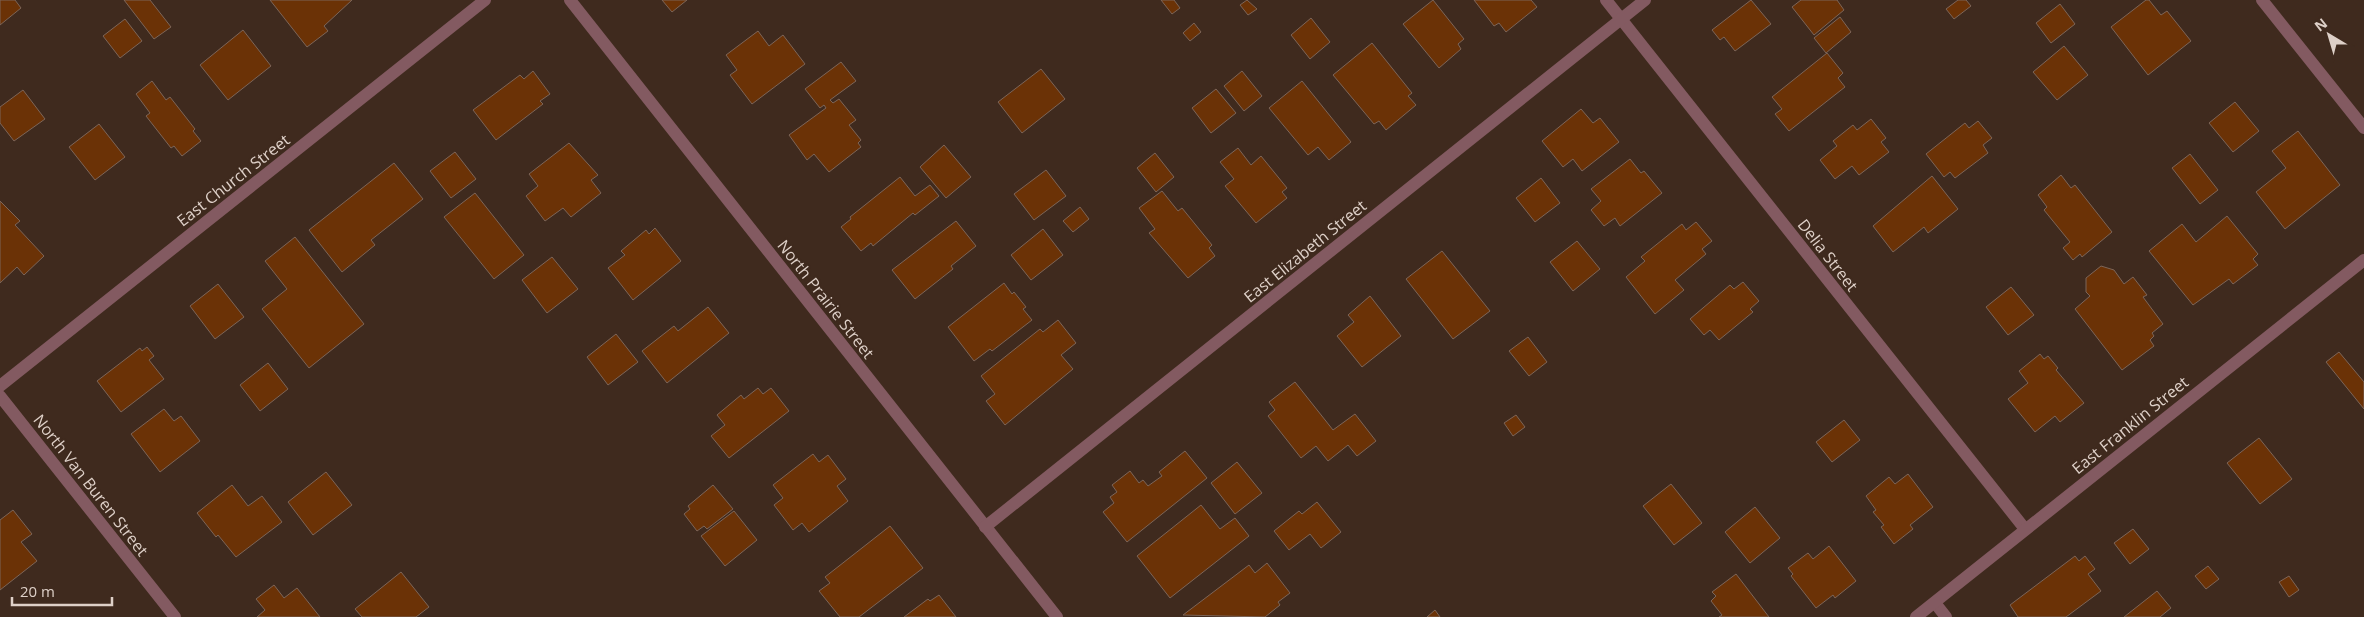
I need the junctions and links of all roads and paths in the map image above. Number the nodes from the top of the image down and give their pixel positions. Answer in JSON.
{"nodes":[{"id":1,"x":485,"y":0,"type":"edge"},
{"id":2,"x":570,"y":0,"type":"edge"},
{"id":3,"x":1606,"y":0,"type":"edge"},
{"id":4,"x":1645,"y":0,"type":"edge"},
{"id":5,"x":2262,"y":0,"type":"edge"},
{"id":6,"x":1621,"y":19,"type":"junction"},
{"id":7,"x":2364,"y":128,"type":"edge"},
{"id":8,"x":2364,"y":260,"type":"edge"},
{"id":9,"x":0,"y":386,"type":"edge"},
{"id":10,"x":0,"y":396,"type":"edge"},
{"id":11,"x":985,"y":527,"type":"junction"},
{"id":12,"x":2025,"y":529,"type":"junction"},
{"id":13,"x":1934,"y":603,"type":"junction"},
{"id":14,"x":175,"y":617,"type":"edge"},
{"id":15,"x":1057,"y":617,"type":"edge"},
{"id":16,"x":1916,"y":617,"type":"edge"},
{"id":17,"x":1946,"y":617,"type":"edge"}],
"edges":[{"from":1,"to":9,"type":"street","name":"East Church Street"},
{"from":2,"to":11,"type":"street","name":"North Prairie Street"},
{"from":3,"to":6,"type":"street","name":"Delia Street"},
{"from":4,"to":6,"type":"street","name":"East Elizabeth Street"},
{"from":5,"to":7,"type":"street"},
{"from":6,"to":11,"type":"street","name":"East Elizabeth Street"},
{"from":6,"to":12,"type":"street","name":"Delia Street"},
{"from":8,"to":12,"type":"street","name":"East Franklin Street"},
{"from":10,"to":14,"type":"street","name":"North Van Buren Street"},
{"from":11,"to":15,"type":"street","name":"North Prairie Street"},
{"from":12,"to":13,"type":"street","name":"East Franklin Street"},
{"from":13,"to":16,"type":"street","name":"East Franklin Street"},
{"from":13,"to":17,"type":"street"}]}
